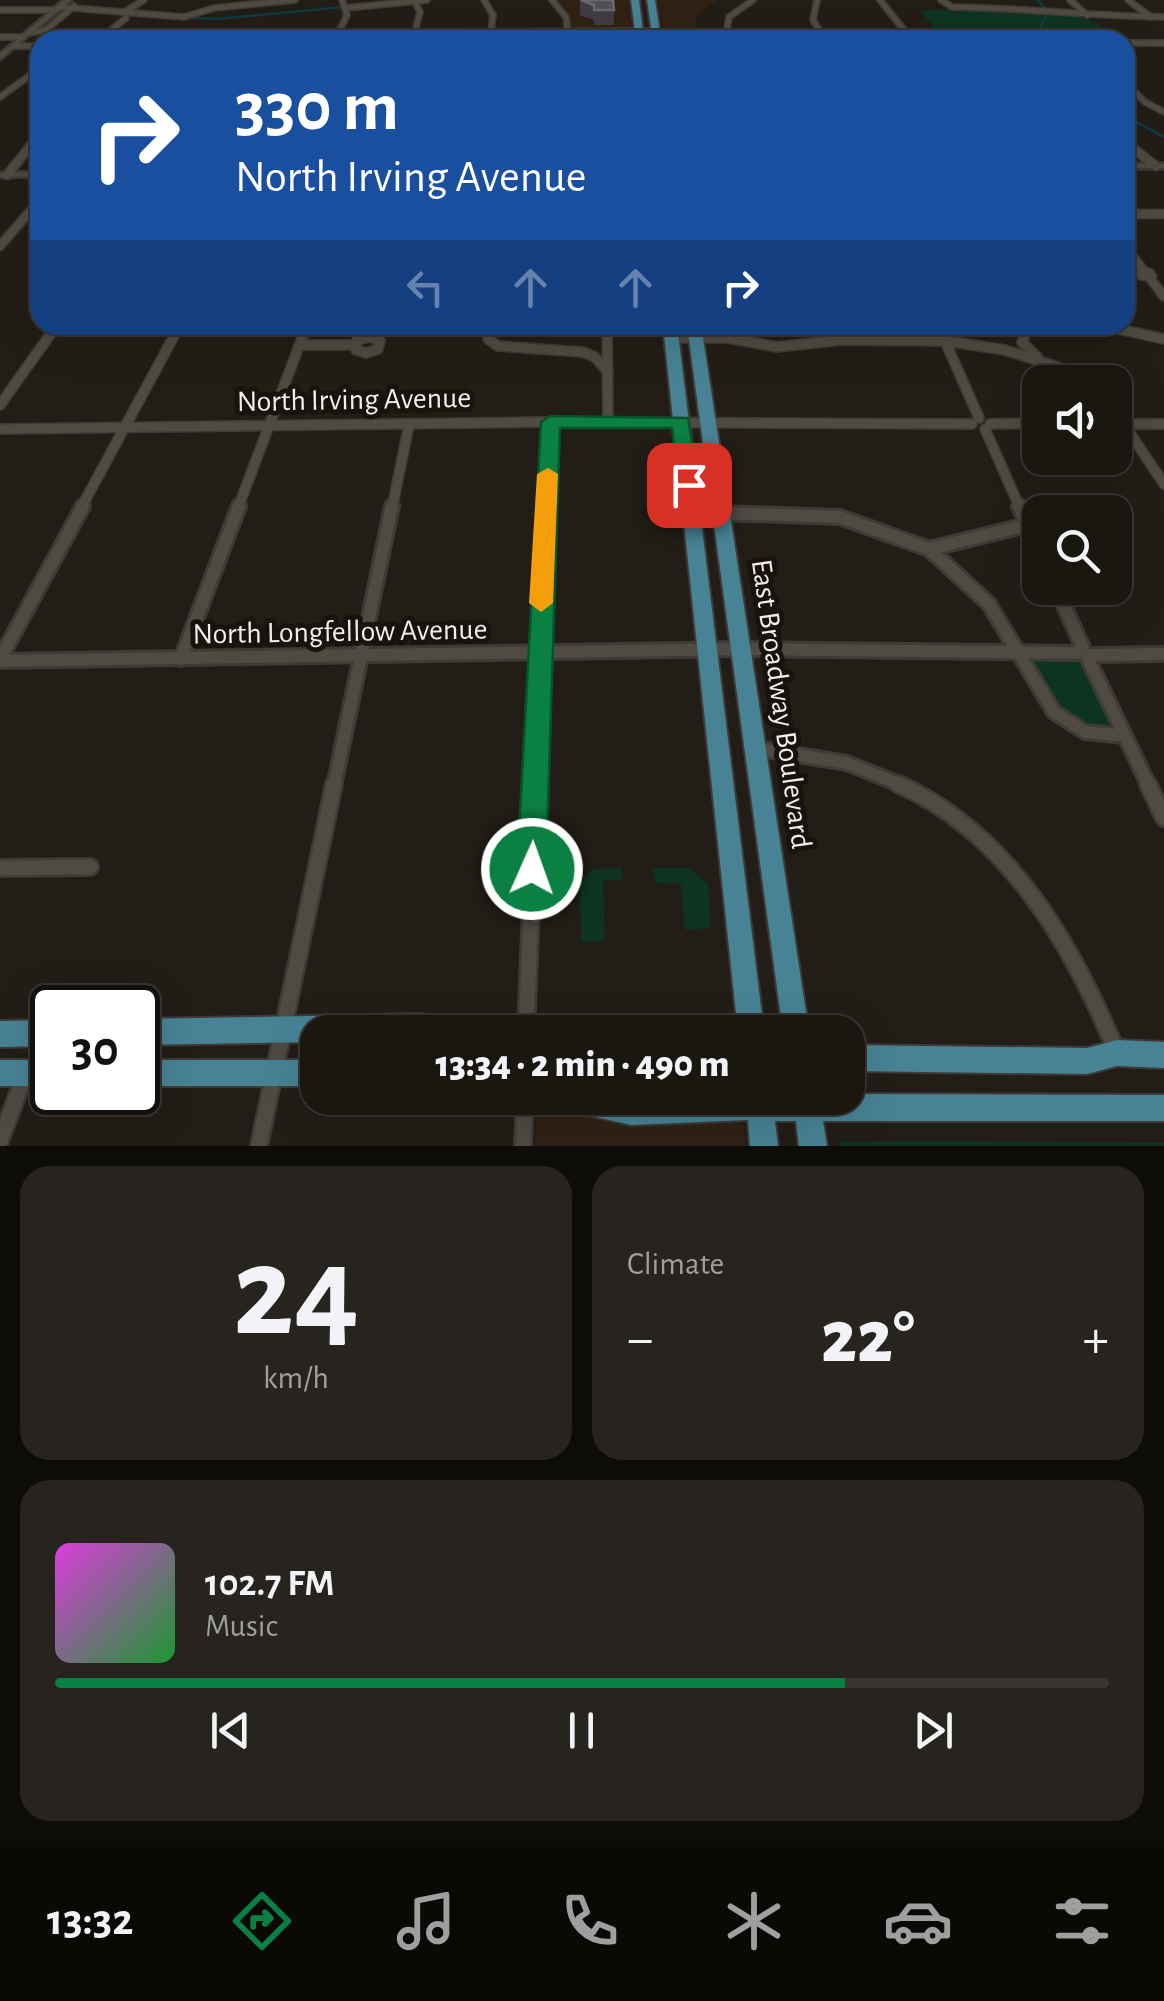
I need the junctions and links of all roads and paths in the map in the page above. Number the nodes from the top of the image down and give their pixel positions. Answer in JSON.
{"nodes":[{"id":1,"x":81,"y":0,"type":"edge"},
{"id":2,"x":144,"y":0,"type":"edge"},
{"id":3,"x":215,"y":0,"type":"edge"},
{"id":4,"x":295,"y":0,"type":"edge"},
{"id":5,"x":388,"y":0,"type":"edge"},
{"id":6,"x":427,"y":0,"type":"edge"},
{"id":7,"x":484,"y":0,"type":"edge"},
{"id":8,"x":552,"y":0,"type":"edge"},
{"id":9,"x":635,"y":0,"type":"edge"},
{"id":10,"x":643,"y":0,"type":"edge"},
{"id":11,"x":753,"y":0,"type":"edge"},
{"id":12,"x":817,"y":0,"type":"edge"},
{"id":13,"x":880,"y":0,"type":"edge"},
{"id":14,"x":1000,"y":0,"type":"edge"},
{"id":15,"x":1070,"y":0,"type":"edge"},
{"id":16,"x":1128,"y":0,"type":"edge"},
{"id":17,"x":278,"y":1,"type":"edge"},
{"id":18,"x":415,"y":1,"type":"edge"},
{"id":19,"x":942,"y":2,"type":"edge"},
{"id":20,"x":651,"y":3,"type":"edge"},
{"id":21,"x":344,"y":4,"type":"edge"},
{"id":22,"x":70,"y":6,"type":"edge"},
{"id":23,"x":1006,"y":7,"type":"junction"},
{"id":24,"x":214,"y":8,"type":"junction"},
{"id":25,"x":57,"y":9,"type":"junction"},
{"id":26,"x":0,"y":10,"type":"edge"},
{"id":27,"x":126,"y":14,"type":"junction"},
{"id":28,"x":1086,"y":15,"type":"junction"},
{"id":29,"x":1150,"y":17,"type":"junction"},
{"id":30,"x":1164,"y":17,"type":"edge"},
{"id":31,"x":284,"y":23,"type":"dead end"},
{"id":32,"x":33,"y":30,"type":"edge"},
{"id":33,"x":46,"y":30,"type":"edge"},
{"id":34,"x":109,"y":30,"type":"edge"},
{"id":35,"x":277,"y":30,"type":"edge"},
{"id":36,"x":340,"y":30,"type":"edge"},
{"id":37,"x":416,"y":30,"type":"edge"},
{"id":38,"x":492,"y":30,"type":"edge"},
{"id":39,"x":569,"y":30,"type":"edge"},
{"id":40,"x":638,"y":30,"type":"edge"},
{"id":41,"x":655,"y":30,"type":"edge"},
{"id":42,"x":726,"y":30,"type":"edge"},
{"id":43,"x":819,"y":30,"type":"edge"},
{"id":44,"x":904,"y":30,"type":"edge"},
{"id":45,"x":30,"y":32,"type":"edge"},
{"id":46,"x":30,"y":34,"type":"edge"},
{"id":47,"x":27,"y":35,"type":"junction"},
{"id":48,"x":0,"y":37,"type":"edge"},
{"id":49,"x":1135,"y":43,"type":"edge"},
{"id":50,"x":1162,"y":44,"type":"edge"},
{"id":51,"x":13,"y":46,"type":"junction"},
{"id":52,"x":30,"y":46,"type":"edge"},
{"id":53,"x":0,"y":57,"type":"edge"},
{"id":54,"x":30,"y":75,"type":"edge"},
{"id":55,"x":1135,"y":92,"type":"edge"},
{"id":56,"x":0,"y":97,"type":"edge"},
{"id":57,"x":1164,"y":112,"type":"edge"},
{"id":58,"x":30,"y":145,"type":"edge"},
{"id":59,"x":1135,"y":149,"type":"edge"},
{"id":60,"x":1160,"y":166,"type":"edge"},
{"id":61,"x":30,"y":174,"type":"edge"},
{"id":62,"x":4,"y":175,"type":"edge"},
{"id":63,"x":30,"y":212,"type":"edge"},
{"id":64,"x":1135,"y":214,"type":"edge"},
{"id":65,"x":1164,"y":214,"type":"edge"},
{"id":66,"x":0,"y":246,"type":"edge"},
{"id":67,"x":1135,"y":260,"type":"edge"},
{"id":68,"x":1135,"y":274,"type":"edge"},
{"id":69,"x":1146,"y":274,"type":"junction"},
{"id":70,"x":1164,"y":274,"type":"edge"},
{"id":71,"x":1164,"y":296,"type":"edge"},
{"id":72,"x":1135,"y":333,"type":"edge"},
{"id":73,"x":49,"y":335,"type":"edge"},
{"id":74,"x":175,"y":335,"type":"edge"},
{"id":75,"x":303,"y":335,"type":"edge"},
{"id":76,"x":489,"y":335,"type":"edge"},
{"id":77,"x":599,"y":335,"type":"edge"},
{"id":78,"x":607,"y":335,"type":"edge"},
{"id":79,"x":671,"y":335,"type":"edge"},
{"id":80,"x":695,"y":335,"type":"edge"},
{"id":81,"x":712,"y":335,"type":"edge"},
{"id":82,"x":844,"y":335,"type":"edge"},
{"id":83,"x":883,"y":335,"type":"edge"},
{"id":84,"x":943,"y":335,"type":"edge"},
{"id":85,"x":1025,"y":335,"type":"edge"},
{"id":86,"x":888,"y":339,"type":"junction"},
{"id":87,"x":840,"y":340,"type":"junction"},
{"id":88,"x":1164,"y":340,"type":"edge"},
{"id":89,"x":946,"y":342,"type":"junction"},
{"id":90,"x":1022,"y":342,"type":"junction"},
{"id":91,"x":299,"y":346,"type":"junction"},
{"id":92,"x":354,"y":346,"type":"dead end"},
{"id":93,"x":574,"y":350,"type":"junction"},
{"id":94,"x":1005,"y":350,"type":"junction"},
{"id":95,"x":1041,"y":360,"type":"junction"},
{"id":96,"x":1051,"y":365,"type":"edge"},
{"id":97,"x":608,"y":372,"type":"junction"},
{"id":98,"x":0,"y":405,"type":"edge"},
{"id":99,"x":976,"y":421,"type":"junction"},
{"id":100,"x":550,"y":422,"type":"junction"},
{"id":101,"x":608,"y":422,"type":"junction"},
{"id":102,"x":681,"y":422,"type":"junction"},
{"id":103,"x":708,"y":422,"type":"junction"},
{"id":104,"x":1022,"y":424,"type":"edge"},
{"id":105,"x":1132,"y":424,"type":"edge"},
{"id":106,"x":1164,"y":424,"type":"edge"},
{"id":107,"x":409,"y":426,"type":"junction"},
{"id":108,"x":268,"y":427,"type":"junction"},
{"id":109,"x":988,"y":427,"type":"junction"},
{"id":110,"x":0,"y":428,"type":"edge"},
{"id":111,"x":124,"y":428,"type":"junction"},
{"id":112,"x":1132,"y":440,"type":"edge"},
{"id":113,"x":1164,"y":484,"type":"edge"},
{"id":114,"x":692,"y":512,"type":"junction"},
{"id":115,"x":721,"y":512,"type":"junction"},
{"id":116,"x":1022,"y":512,"type":"edge"},
{"id":117,"x":1022,"y":526,"type":"edge"},
{"id":118,"x":930,"y":549,"type":"junction"},
{"id":119,"x":1063,"y":605,"type":"edge"},
{"id":120,"x":740,"y":650,"type":"junction"},
{"id":121,"x":708,"y":652,"type":"junction"},
{"id":122,"x":1019,"y":652,"type":"junction"},
{"id":123,"x":539,"y":654,"type":"junction"},
{"id":124,"x":1085,"y":654,"type":"junction"},
{"id":125,"x":1164,"y":654,"type":"edge"},
{"id":126,"x":362,"y":657,"type":"junction"},
{"id":127,"x":180,"y":658,"type":"junction"},
{"id":128,"x":0,"y":660,"type":"edge"},
{"id":129,"x":1125,"y":736,"type":"junction"},
{"id":130,"x":755,"y":748,"type":"junction"},
{"id":131,"x":1164,"y":818,"type":"edge"},
{"id":132,"x":90,"y":867,"type":"dead end"},
{"id":133,"x":0,"y":868,"type":"edge"},
{"id":134,"x":527,"y":1015,"type":"edge"},
{"id":135,"x":750,"y":1015,"type":"edge"},
{"id":136,"x":794,"y":1015,"type":"edge"},
{"id":137,"x":285,"y":1030,"type":"junction"},
{"id":138,"x":300,"y":1030,"type":"edge"},
{"id":139,"x":160,"y":1032,"type":"edge"},
{"id":140,"x":30,"y":1033,"type":"edge"},
{"id":141,"x":0,"y":1034,"type":"edge"},
{"id":142,"x":1117,"y":1053,"type":"junction"},
{"id":143,"x":1164,"y":1055,"type":"edge"},
{"id":144,"x":865,"y":1058,"type":"edge"},
{"id":145,"x":160,"y":1072,"type":"edge"},
{"id":146,"x":274,"y":1072,"type":"junction"},
{"id":147,"x":26,"y":1073,"type":"edge"},
{"id":148,"x":300,"y":1073,"type":"edge"},
{"id":149,"x":865,"y":1104,"type":"edge"},
{"id":150,"x":1164,"y":1108,"type":"edge"},
{"id":151,"x":524,"y":1115,"type":"edge"},
{"id":152,"x":761,"y":1115,"type":"edge"},
{"id":153,"x":809,"y":1115,"type":"edge"},
{"id":154,"x":0,"y":1142,"type":"edge"},
{"id":155,"x":259,"y":1146,"type":"edge"},
{"id":156,"x":523,"y":1146,"type":"edge"},
{"id":157,"x":764,"y":1146,"type":"edge"},
{"id":158,"x":813,"y":1146,"type":"edge"}],
"edges":[{"from":1,"to":22,"type":"street"},
{"from":2,"to":27,"type":"street"},
{"from":3,"to":24,"type":"street"},
{"from":4,"to":17,"type":"street"},
{"from":5,"to":21,"type":"street"},
{"from":6,"to":18,"type":"street"},
{"from":7,"to":38,"type":"street"},
{"from":8,"to":39,"type":"street"},
{"from":9,"to":40,"type":"main road"},
{"from":10,"to":20,"type":"main road"},
{"from":11,"to":42,"type":"street"},
{"from":12,"to":43,"type":"street"},
{"from":13,"to":44,"type":"street"},
{"from":14,"to":23,"type":"street"},
{"from":15,"to":28,"type":"street"},
{"from":16,"to":29,"type":"street"},
{"from":17,"to":24,"type":"street"},
{"from":18,"to":21,"type":"street"},
{"from":18,"to":37,"type":"street"},
{"from":19,"to":23,"type":"street"},
{"from":20,"to":41,"type":"main road"},
{"from":21,"to":36,"type":"street"},
{"from":22,"to":25,"type":"street"},
{"from":22,"to":27,"type":"street"},
{"from":22,"to":33,"type":"street"},
{"from":23,"to":28,"type":"street"},
{"from":24,"to":27,"type":"street"},
{"from":25,"to":26,"type":"street"},
{"from":25,"to":32,"type":"street"},
{"from":27,"to":34,"type":"street"},
{"from":28,"to":29,"type":"street"},
{"from":29,"to":30,"type":"street"},
{"from":31,"to":35,"type":"street"},
{"from":45,"to":47,"type":"street"},
{"from":46,"to":47,"type":"street"},
{"from":47,"to":48,"type":"street"},
{"from":47,"to":51,"type":"street"},
{"from":49,"to":50,"type":"street"},
{"from":51,"to":52,"type":"street"},
{"from":51,"to":53,"type":"street"},
{"from":54,"to":56,"type":"street"},
{"from":55,"to":57,"type":"street"},
{"from":58,"to":62,"type":"street"},
{"from":59,"to":60,"type":"street"},
{"from":61,"to":62,"type":"street"},
{"from":63,"to":66,"type":"street"},
{"from":64,"to":65,"type":"street"},
{"from":67,"to":69,"type":"street"},
{"from":68,"to":69,"type":"street"},
{"from":69,"to":70,"type":"street"},
{"from":69,"to":71,"type":"street"},
{"from":72,"to":88,"type":"street"},
{"from":73,"to":98,"type":"street"},
{"from":74,"to":111,"type":"street"},
{"from":75,"to":91,"type":"street"},
{"from":76,"to":93,"type":"street"},
{"from":77,"to":93,"type":"street"},
{"from":78,"to":97,"type":"street"},
{"from":79,"to":102,"type":"main road","name":"East Broadway Boulevard"},
{"from":80,"to":103,"type":"main road","name":"East Broadway Boulevard"},
{"from":81,"to":87,"type":"street"},
{"from":82,"to":87,"type":"street"},
{"from":83,"to":86,"type":"street"},
{"from":84,"to":89,"type":"street"},
{"from":85,"to":90,"type":"street"},
{"from":86,"to":87,"type":"street"},
{"from":86,"to":89,"type":"street"},
{"from":89,"to":94,"type":"street"},
{"from":89,"to":99,"type":"street"},
{"from":90,"to":94,"type":"street"},
{"from":90,"to":95,"type":"street"},
{"from":91,"to":92,"type":"street"},
{"from":91,"to":108,"type":"street"},
{"from":93,"to":97,"type":"street"},
{"from":94,"to":95,"type":"street"},
{"from":95,"to":96,"type":"street"},
{"from":97,"to":101,"type":"street"},
{"from":99,"to":103,"type":"street","name":"North Irving Avenue"},
{"from":99,"to":109,"type":"street"},
{"from":100,"to":101,"type":"street","name":"North Irving Avenue"},
{"from":100,"to":107,"type":"street","name":"North Irving Avenue"},
{"from":100,"to":123,"type":"street"},
{"from":101,"to":102,"type":"street","name":"North Irving Avenue"},
{"from":102,"to":103,"type":"street","name":"North Irving Avenue"},
{"from":102,"to":114,"type":"main road","name":"East Broadway Boulevard"},
{"from":103,"to":115,"type":"main road","name":"East Broadway Boulevard"},
{"from":104,"to":109,"type":"street"},
{"from":105,"to":106,"type":"street"},
{"from":107,"to":108,"type":"street","name":"North Irving Avenue"},
{"from":107,"to":126,"type":"street"},
{"from":108,"to":111,"type":"street","name":"North Irving Avenue"},
{"from":108,"to":127,"type":"street"},
{"from":109,"to":116,"type":"street"},
{"from":110,"to":111,"type":"street","name":"North Irving Avenue"},
{"from":111,"to":128,"type":"street"},
{"from":112,"to":113,"type":"street"},
{"from":114,"to":115,"type":"street"},
{"from":114,"to":121,"type":"main road","name":"East Broadway Boulevard"},
{"from":115,"to":118,"type":"street"},
{"from":115,"to":120,"type":"main road","name":"East Broadway Boulevard"},
{"from":117,"to":118,"type":"street"},
{"from":118,"to":122,"type":"street"},
{"from":119,"to":124,"type":"street"},
{"from":120,"to":121,"type":"street","name":"North Longfellow Avenue"},
{"from":120,"to":122,"type":"street","name":"North Longfellow Avenue"},
{"from":120,"to":130,"type":"main road","name":"East Broadway Boulevard"},
{"from":121,"to":123,"type":"street","name":"North Longfellow Avenue"},
{"from":121,"to":135,"type":"main road","name":"East Broadway Boulevard"},
{"from":122,"to":124,"type":"street","name":"North Longfellow Avenue"},
{"from":122,"to":129,"type":"street"},
{"from":123,"to":126,"type":"street","name":"North Longfellow Avenue"},
{"from":123,"to":134,"type":"street"},
{"from":124,"to":125,"type":"street","name":"North Longfellow Avenue"},
{"from":124,"to":129,"type":"street"},
{"from":126,"to":127,"type":"street","name":"North Longfellow Avenue"},
{"from":126,"to":137,"type":"street"},
{"from":127,"to":128,"type":"street","name":"North Longfellow Avenue"},
{"from":129,"to":131,"type":"street"},
{"from":130,"to":136,"type":"main road","name":"East Broadway Boulevard"},
{"from":130,"to":142,"type":"street"},
{"from":132,"to":133,"type":"street"},
{"from":137,"to":138,"type":"main road"},
{"from":137,"to":139,"type":"main road"},
{"from":137,"to":146,"type":"street"},
{"from":140,"to":141,"type":"main road"},
{"from":142,"to":143,"type":"main road"},
{"from":142,"to":144,"type":"main road"},
{"from":145,"to":146,"type":"main road"},
{"from":146,"to":148,"type":"main road"},
{"from":146,"to":155,"type":"street"},
{"from":147,"to":154,"type":"street"},
{"from":149,"to":150,"type":"main road"},
{"from":151,"to":156,"type":"street"},
{"from":152,"to":157,"type":"main road"},
{"from":153,"to":158,"type":"main road"}]}
